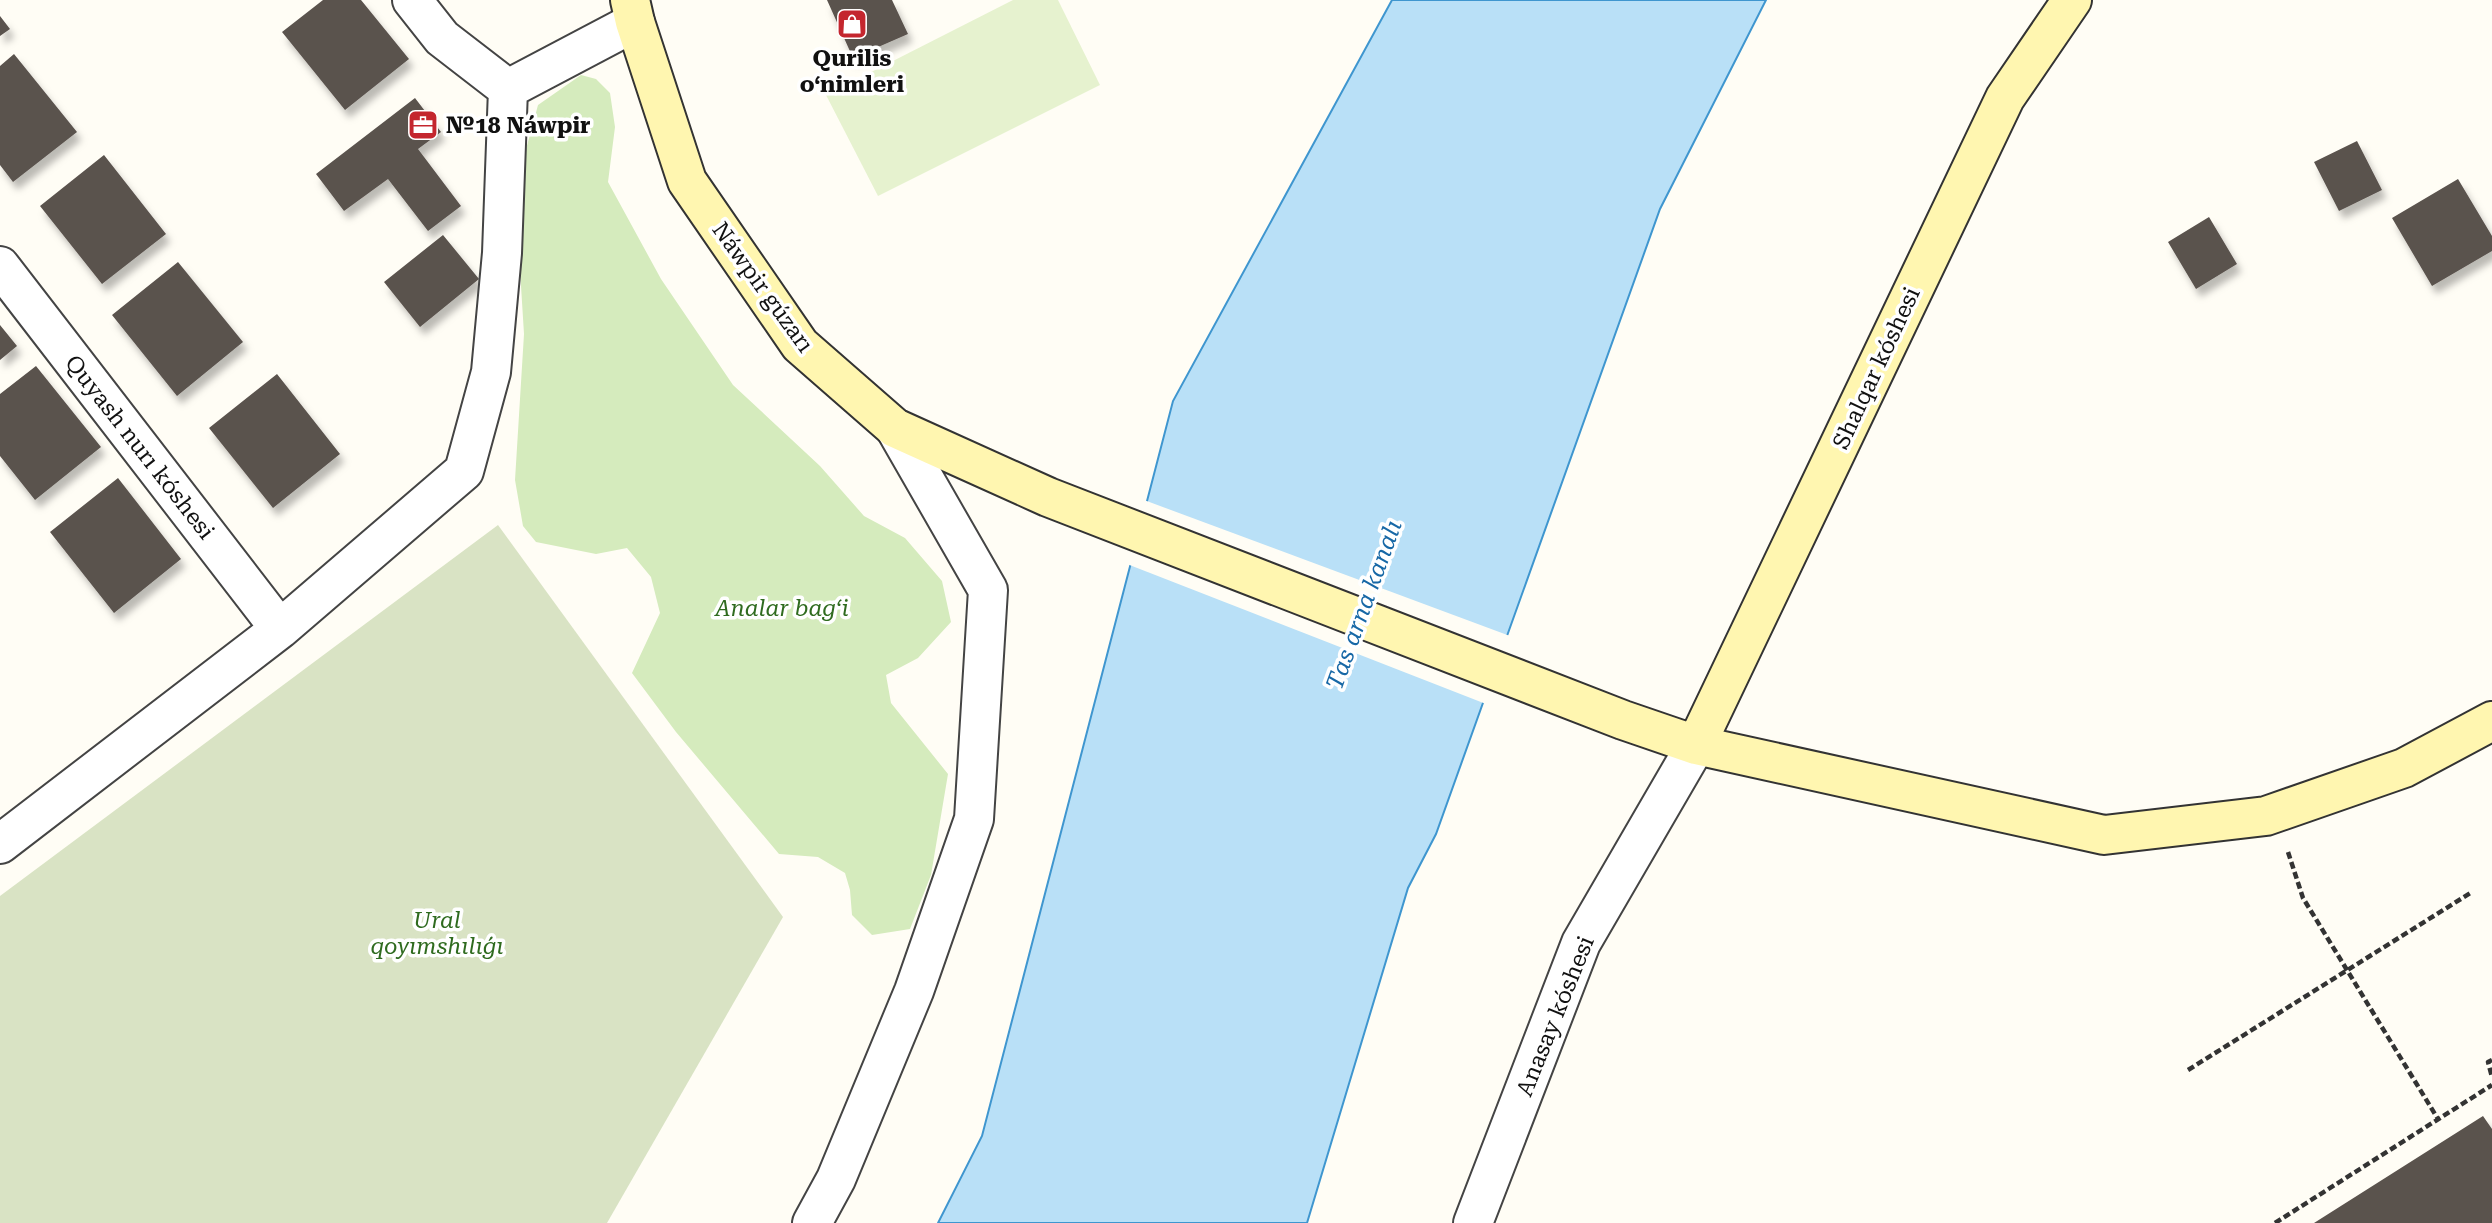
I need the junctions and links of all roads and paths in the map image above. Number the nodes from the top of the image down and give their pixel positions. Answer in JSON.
{"nodes":[{"id":1,"x":412,"y":0,"type":"edge"},
{"id":2,"x":2072,"y":0,"type":"edge"},
{"id":3,"x":633,"y":11,"type":"edge"},
{"id":4,"x":508,"y":89,"type":"junction"},
{"id":5,"x":0,"y":266,"type":"edge"},
{"id":6,"x":895,"y":428,"type":"junction"},
{"id":7,"x":280,"y":628,"type":"junction"},
{"id":8,"x":2492,"y":721,"type":"edge"},
{"id":9,"x":1696,"y":745,"type":"junction"},
{"id":10,"x":0,"y":844,"type":"edge"},
{"id":11,"x":2287,"y":849,"type":"dead end"},
{"id":12,"x":2472,"y":892,"type":"dead end"},
{"id":13,"x":2347,"y":970,"type":"junction"},
{"id":14,"x":2492,"y":1060,"type":"edge"},
{"id":15,"x":2189,"y":1070,"type":"dead end"},
{"id":16,"x":2492,"y":1077,"type":"edge"},
{"id":17,"x":2492,"y":1085,"type":"edge"},
{"id":18,"x":2438,"y":1119,"type":"junction"},
{"id":19,"x":812,"y":1223,"type":"edge"},
{"id":20,"x":1473,"y":1223,"type":"edge"},
{"id":21,"x":2275,"y":1223,"type":"edge"}],
"edges":[{"from":1,"to":4,"type":"street"},
{"from":2,"to":9,"type":"street","name":"Shalqar kóshesi"},
{"from":3,"to":4,"type":"street"},
{"from":3,"to":6,"type":"street","name":"Náwpir gúzarı"},
{"from":4,"to":7,"type":"street"},
{"from":5,"to":7,"type":"street","name":"Quyash nurı kóshesi"},
{"from":6,"to":9,"type":"street","name":"Náwpir gúzarı"},
{"from":6,"to":19,"type":"street"},
{"from":7,"to":10,"type":"street"},
{"from":8,"to":9,"type":"street","name":"Náwpir gúzarı"},
{"from":9,"to":20,"type":"street","name":"Anasay kóshesi"},
{"from":11,"to":13,"type":"path"},
{"from":12,"to":13,"type":"path"},
{"from":13,"to":15,"type":"path"},
{"from":13,"to":18,"type":"path"},
{"from":14,"to":16,"type":"path"},
{"from":17,"to":18,"type":"path"},
{"from":18,"to":21,"type":"path"}]}
